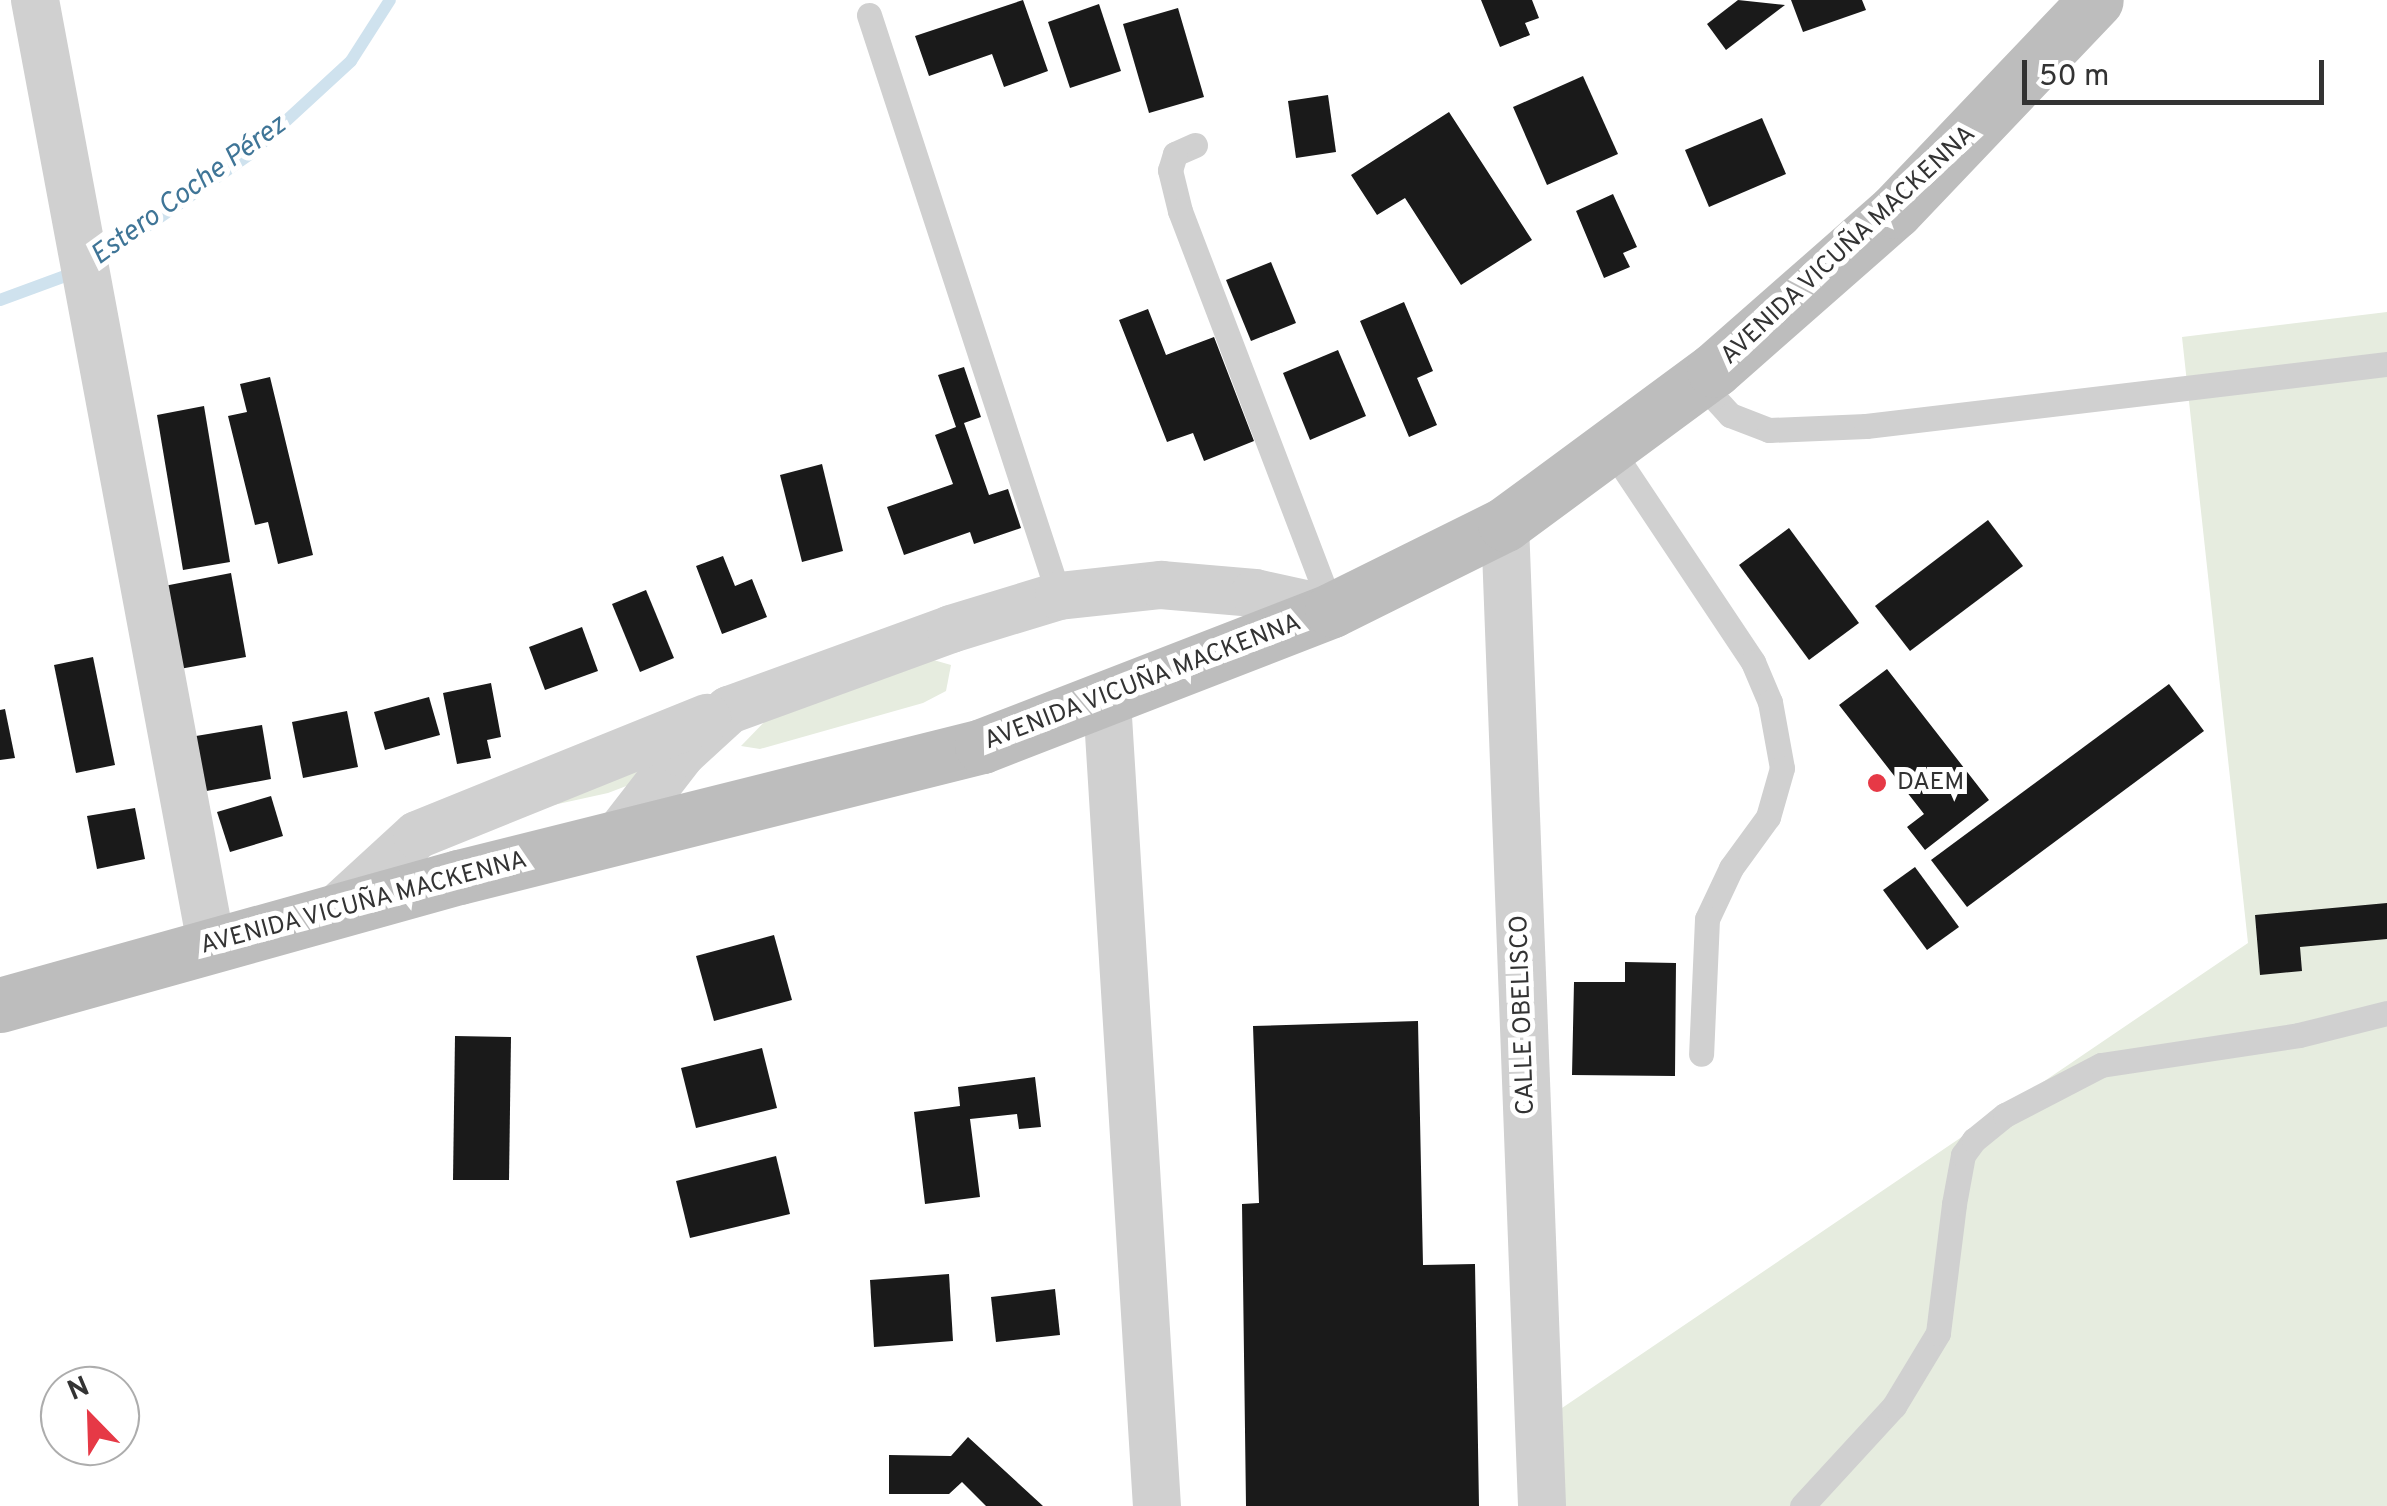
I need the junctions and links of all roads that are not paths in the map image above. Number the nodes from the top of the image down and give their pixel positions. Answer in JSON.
{"nodes":[{"id":1,"x":36,"y":0,"type":"edge"},
{"id":2,"x":2096,"y":0,"type":"edge"},
{"id":3,"x":869,"y":15,"type":"dead end"},
{"id":4,"x":1195,"y":144,"type":"dead end"},
{"id":5,"x":2387,"y":364,"type":"edge"},
{"id":6,"x":1699,"y":382,"type":"junction"},
{"id":7,"x":1611,"y":449,"type":"junction"},
{"id":8,"x":1505,"y":524,"type":"junction"},
{"id":9,"x":1059,"y":596,"type":"junction"},
{"id":10,"x":1332,"y":610,"type":"junction"},
{"id":11,"x":1107,"y":701,"type":"junction"},
{"id":12,"x":729,"y":710,"type":"junction"},
{"id":13,"x":614,"y":841,"type":"junction"},
{"id":14,"x":332,"y":913,"type":"junction"},
{"id":15,"x":211,"y":943,"type":"junction"},
{"id":16,"x":0,"y":1005,"type":"edge"},
{"id":17,"x":2387,"y":1013,"type":"edge"},
{"id":18,"x":1701,"y":1054,"type":"dead end"},
{"id":19,"x":1156,"y":1506,"type":"edge"},
{"id":20,"x":1542,"y":1506,"type":"edge"},
{"id":21,"x":1802,"y":1506,"type":"edge"}],
"edges":[{"from":1,"to":15,"type":"street"},
{"from":2,"to":6,"type":"main road","name":"AVENIDA VICUÑA MACKENNA"},
{"from":3,"to":9,"type":"lane"},
{"from":4,"to":10,"type":"lane"},
{"from":5,"to":6,"type":"lane"},
{"from":6,"to":7,"type":"main road","name":"AVENIDA VICUÑA MACKENNA"},
{"from":7,"to":8,"type":"main road","name":"AVENIDA VICUÑA MACKENNA"},
{"from":7,"to":18,"type":"lane"},
{"from":8,"to":10,"type":"main road","name":"AVENIDA VICUÑA MACKENNA"},
{"from":8,"to":20,"type":"street","name":"CALLE OBELISCO"},
{"from":9,"to":10,"type":"street"},
{"from":9,"to":12,"type":"street"},
{"from":10,"to":11,"type":"main road","name":"AVENIDA VICUÑA MACKENNA"},
{"from":11,"to":13,"type":"main road","name":"AVENIDA VICUÑA MACKENNA"},
{"from":11,"to":19,"type":"street"},
{"from":12,"to":13,"type":"street"},
{"from":12,"to":14,"type":"street"},
{"from":13,"to":14,"type":"main road","name":"AVENIDA VICUÑA MACKENNA"},
{"from":14,"to":15,"type":"main road","name":"AVENIDA VICUÑA MACKENNA"},
{"from":15,"to":16,"type":"main road","name":"AVENIDA VICUÑA MACKENNA"},
{"from":17,"to":21,"type":"lane"}]}
